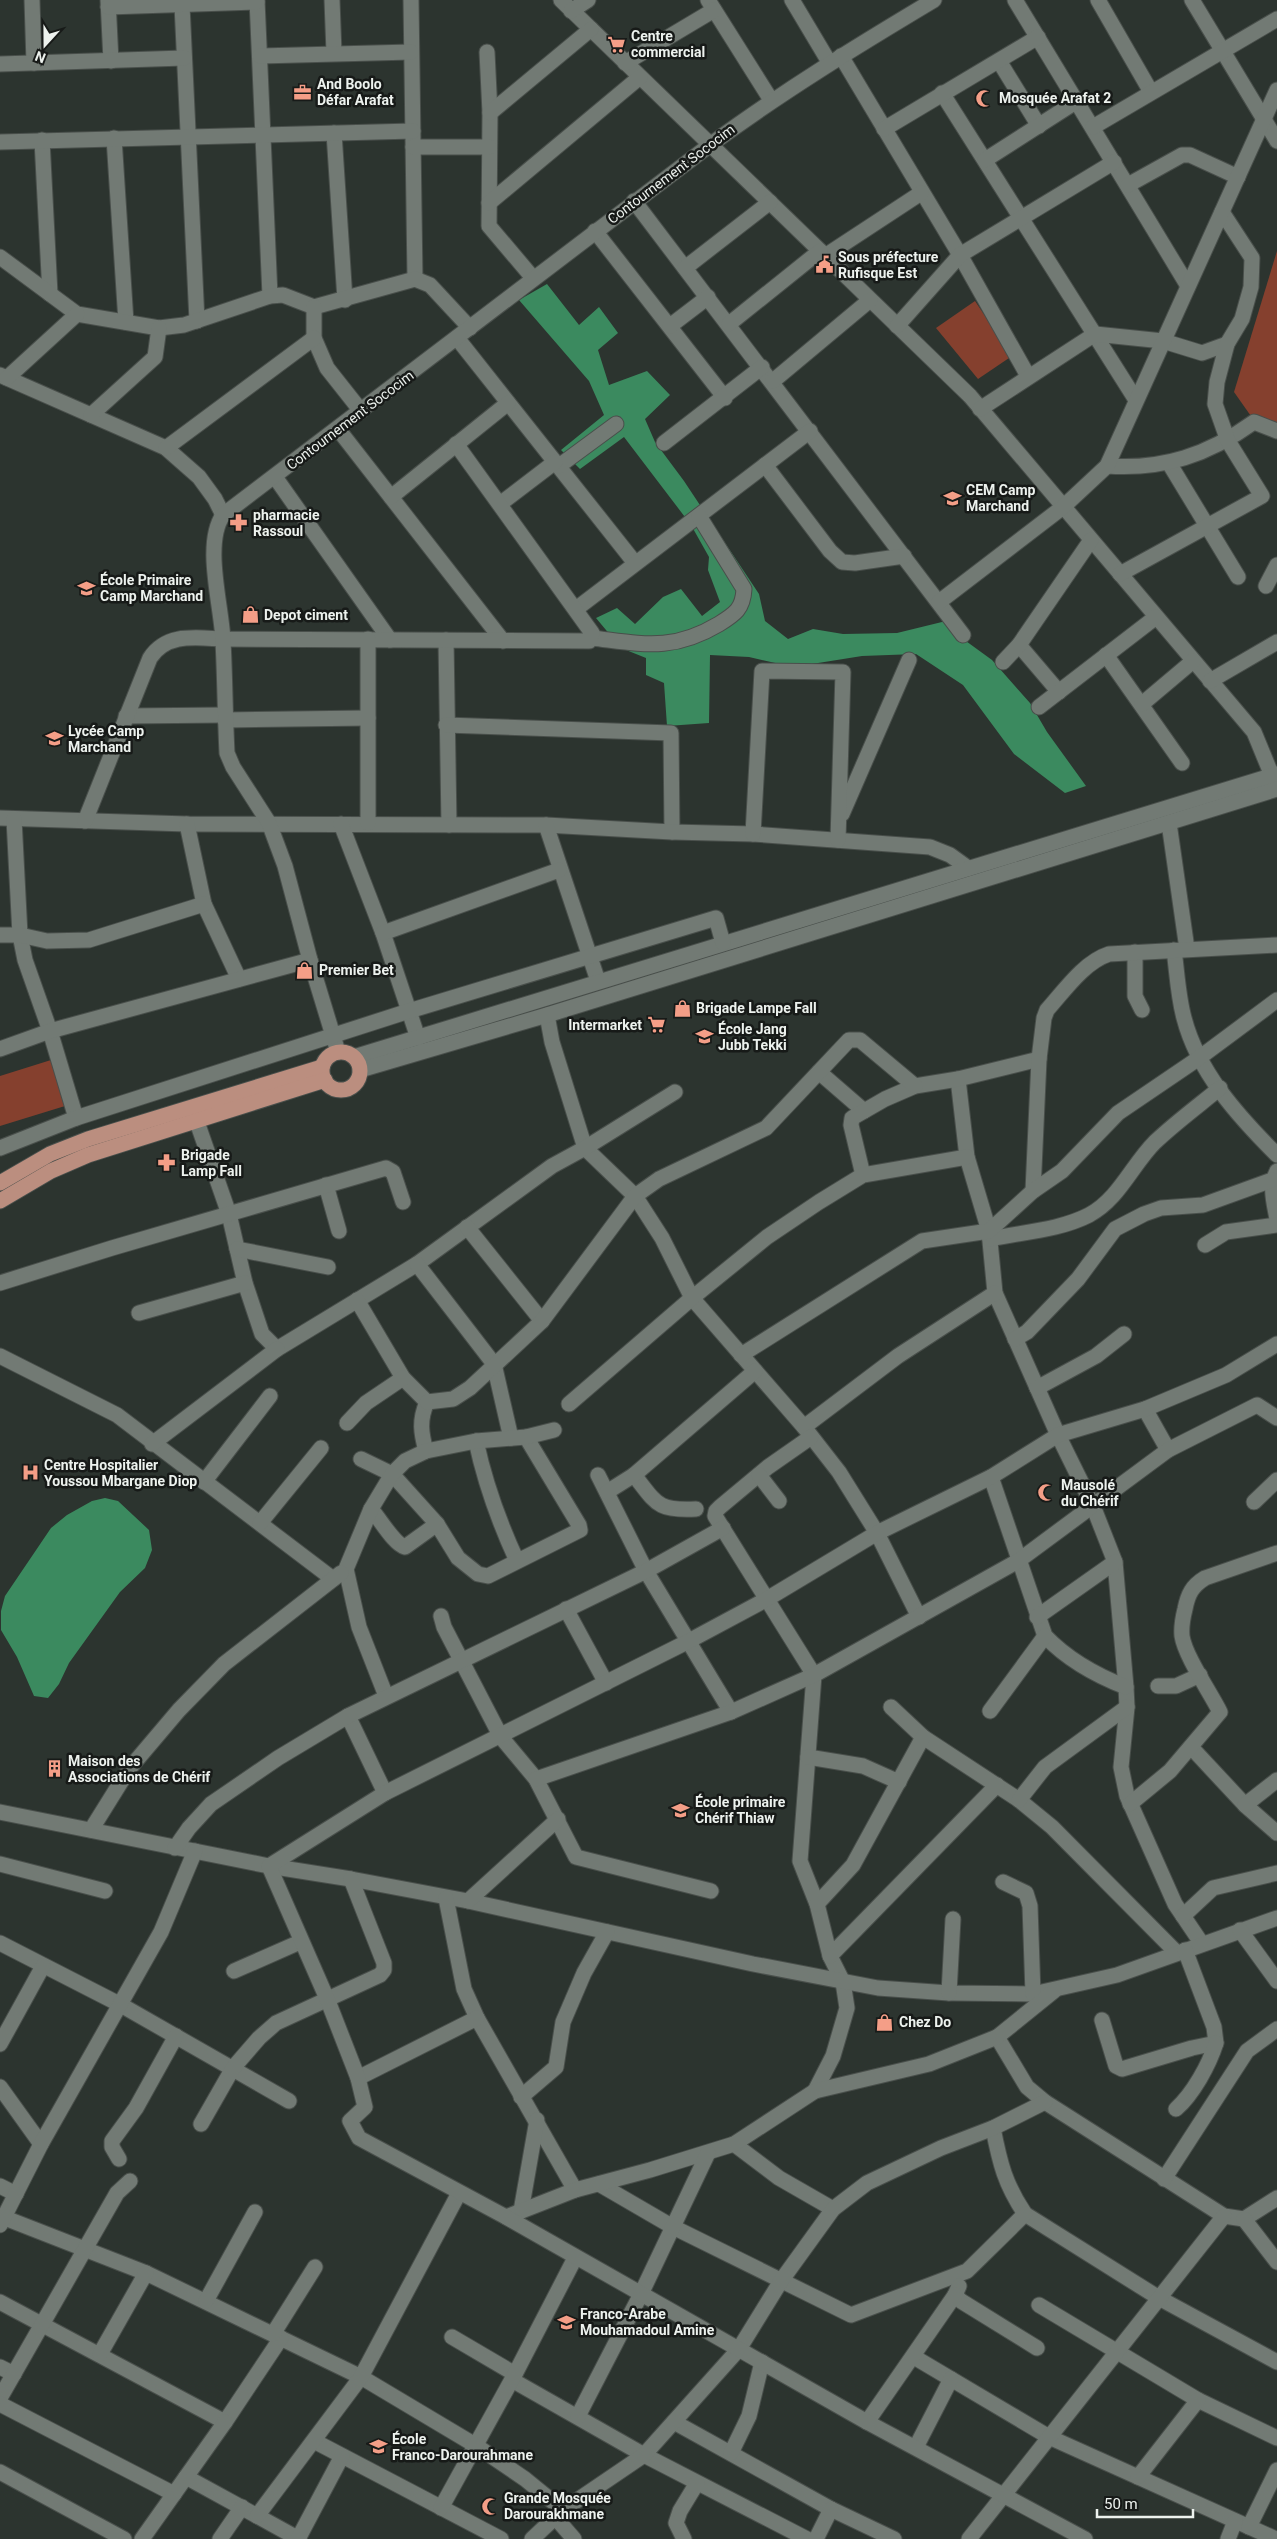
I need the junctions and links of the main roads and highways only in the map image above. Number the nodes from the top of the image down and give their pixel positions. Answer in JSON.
{"nodes":[{"id":1,"x":323,"y":1073,"type":"junction"},
{"id":2,"x":0,"y":1183,"type":"edge"},
{"id":3,"x":0,"y":1201,"type":"edge"}],
"edges":[{"from":1,"to":1,"type":"main road"},
{"from":1,"to":2,"type":"main road"},
{"from":1,"to":3,"type":"main road"}]}
